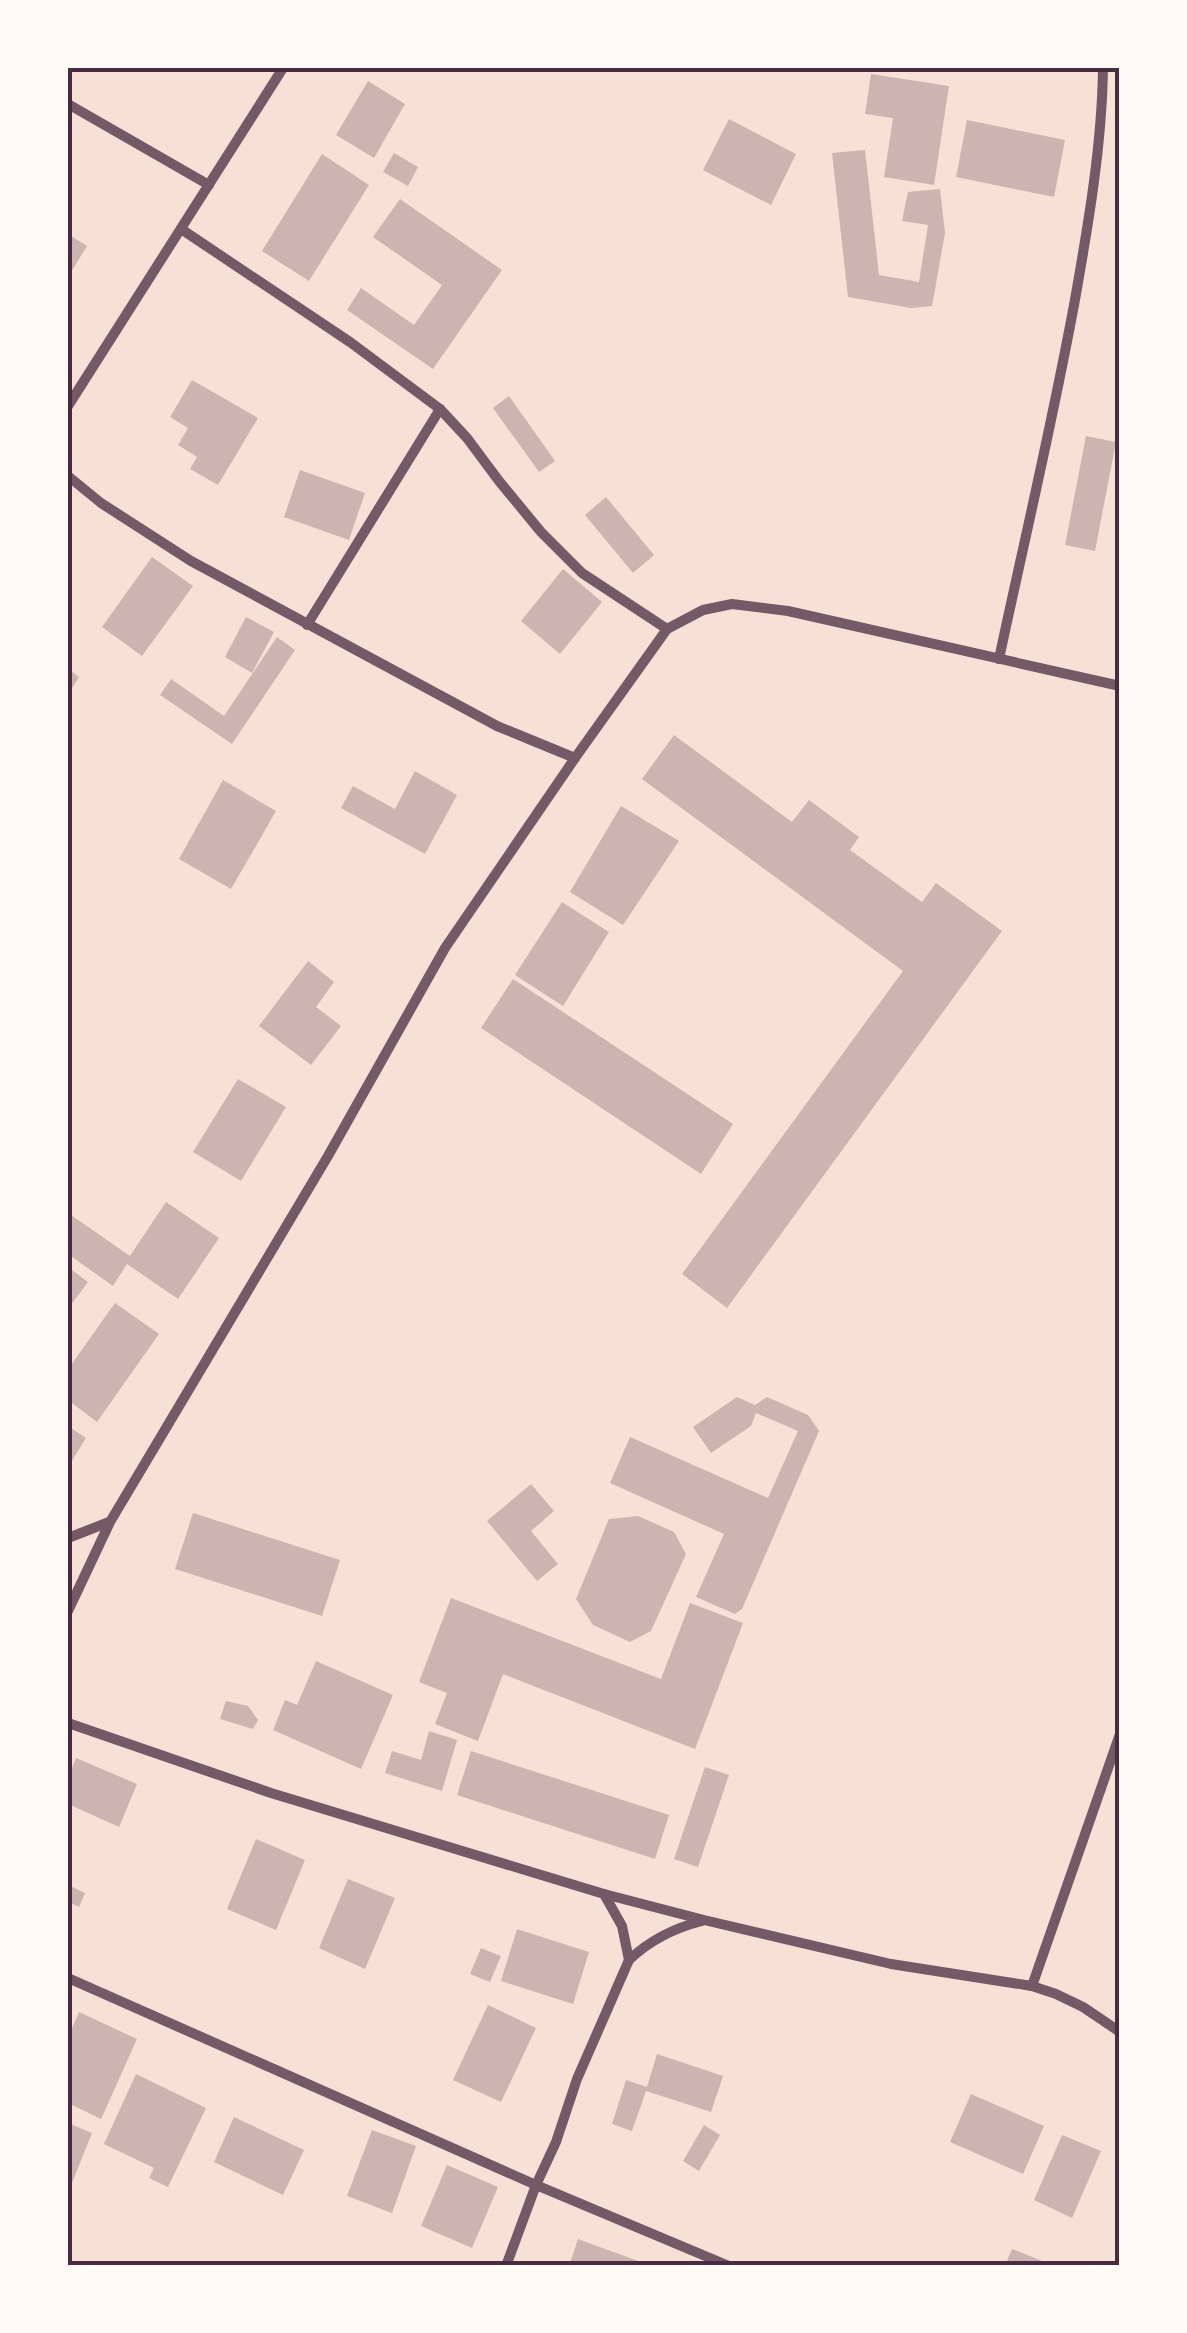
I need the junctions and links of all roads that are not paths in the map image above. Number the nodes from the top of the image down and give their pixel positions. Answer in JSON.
{"nodes":[{"id":1,"x":282,"y":68,"type":"edge"},
{"id":2,"x":1103,"y":68,"type":"edge"},
{"id":3,"x":68,"y":104,"type":"edge"},
{"id":4,"x":209,"y":185,"type":"junction"},
{"id":5,"x":181,"y":229,"type":"junction"},
{"id":6,"x":68,"y":406,"type":"edge"},
{"id":7,"x":440,"y":409,"type":"junction"},
{"id":8,"x":68,"y":476,"type":"edge"},
{"id":9,"x":308,"y":625,"type":"junction"},
{"id":10,"x":668,"y":630,"type":"junction"},
{"id":11,"x":999,"y":659,"type":"junction"},
{"id":12,"x":1120,"y":686,"type":"edge"},
{"id":13,"x":575,"y":758,"type":"junction"},
{"id":14,"x":110,"y":1522,"type":"junction"},
{"id":15,"x":68,"y":1538,"type":"edge"},
{"id":16,"x":68,"y":1611,"type":"edge"},
{"id":17,"x":68,"y":1722,"type":"edge"},
{"id":18,"x":1120,"y":1734,"type":"edge"},
{"id":19,"x":604,"y":1894,"type":"junction"},
{"id":20,"x":704,"y":1920,"type":"junction"},
{"id":21,"x":629,"y":1960,"type":"junction"},
{"id":22,"x":68,"y":1978,"type":"edge"},
{"id":23,"x":1032,"y":1986,"type":"junction"},
{"id":24,"x":1120,"y":2032,"type":"edge"},
{"id":25,"x":536,"y":2185,"type":"junction"},
{"id":26,"x":506,"y":2266,"type":"edge"},
{"id":27,"x":729,"y":2266,"type":"edge"}],
"edges":[{"from":1,"to":4,"type":"street"},
{"from":2,"to":11,"type":"street"},
{"from":3,"to":4,"type":"street"},
{"from":4,"to":5,"type":"street"},
{"from":5,"to":6,"type":"street"},
{"from":5,"to":7,"type":"street"},
{"from":7,"to":9,"type":"street"},
{"from":7,"to":10,"type":"street"},
{"from":8,"to":9,"type":"street"},
{"from":9,"to":13,"type":"street"},
{"from":10,"to":11,"type":"street"},
{"from":10,"to":13,"type":"street"},
{"from":11,"to":12,"type":"street"},
{"from":13,"to":14,"type":"street"},
{"from":14,"to":15,"type":"street"},
{"from":14,"to":16,"type":"street"},
{"from":17,"to":19,"type":"street"},
{"from":18,"to":23,"type":"street"},
{"from":19,"to":20,"type":"street"},
{"from":19,"to":21,"type":"street"},
{"from":20,"to":21,"type":"street"},
{"from":20,"to":23,"type":"street"},
{"from":21,"to":25,"type":"street"},
{"from":22,"to":25,"type":"street"},
{"from":23,"to":24,"type":"street"},
{"from":25,"to":26,"type":"street"},
{"from":25,"to":27,"type":"street"}]}
